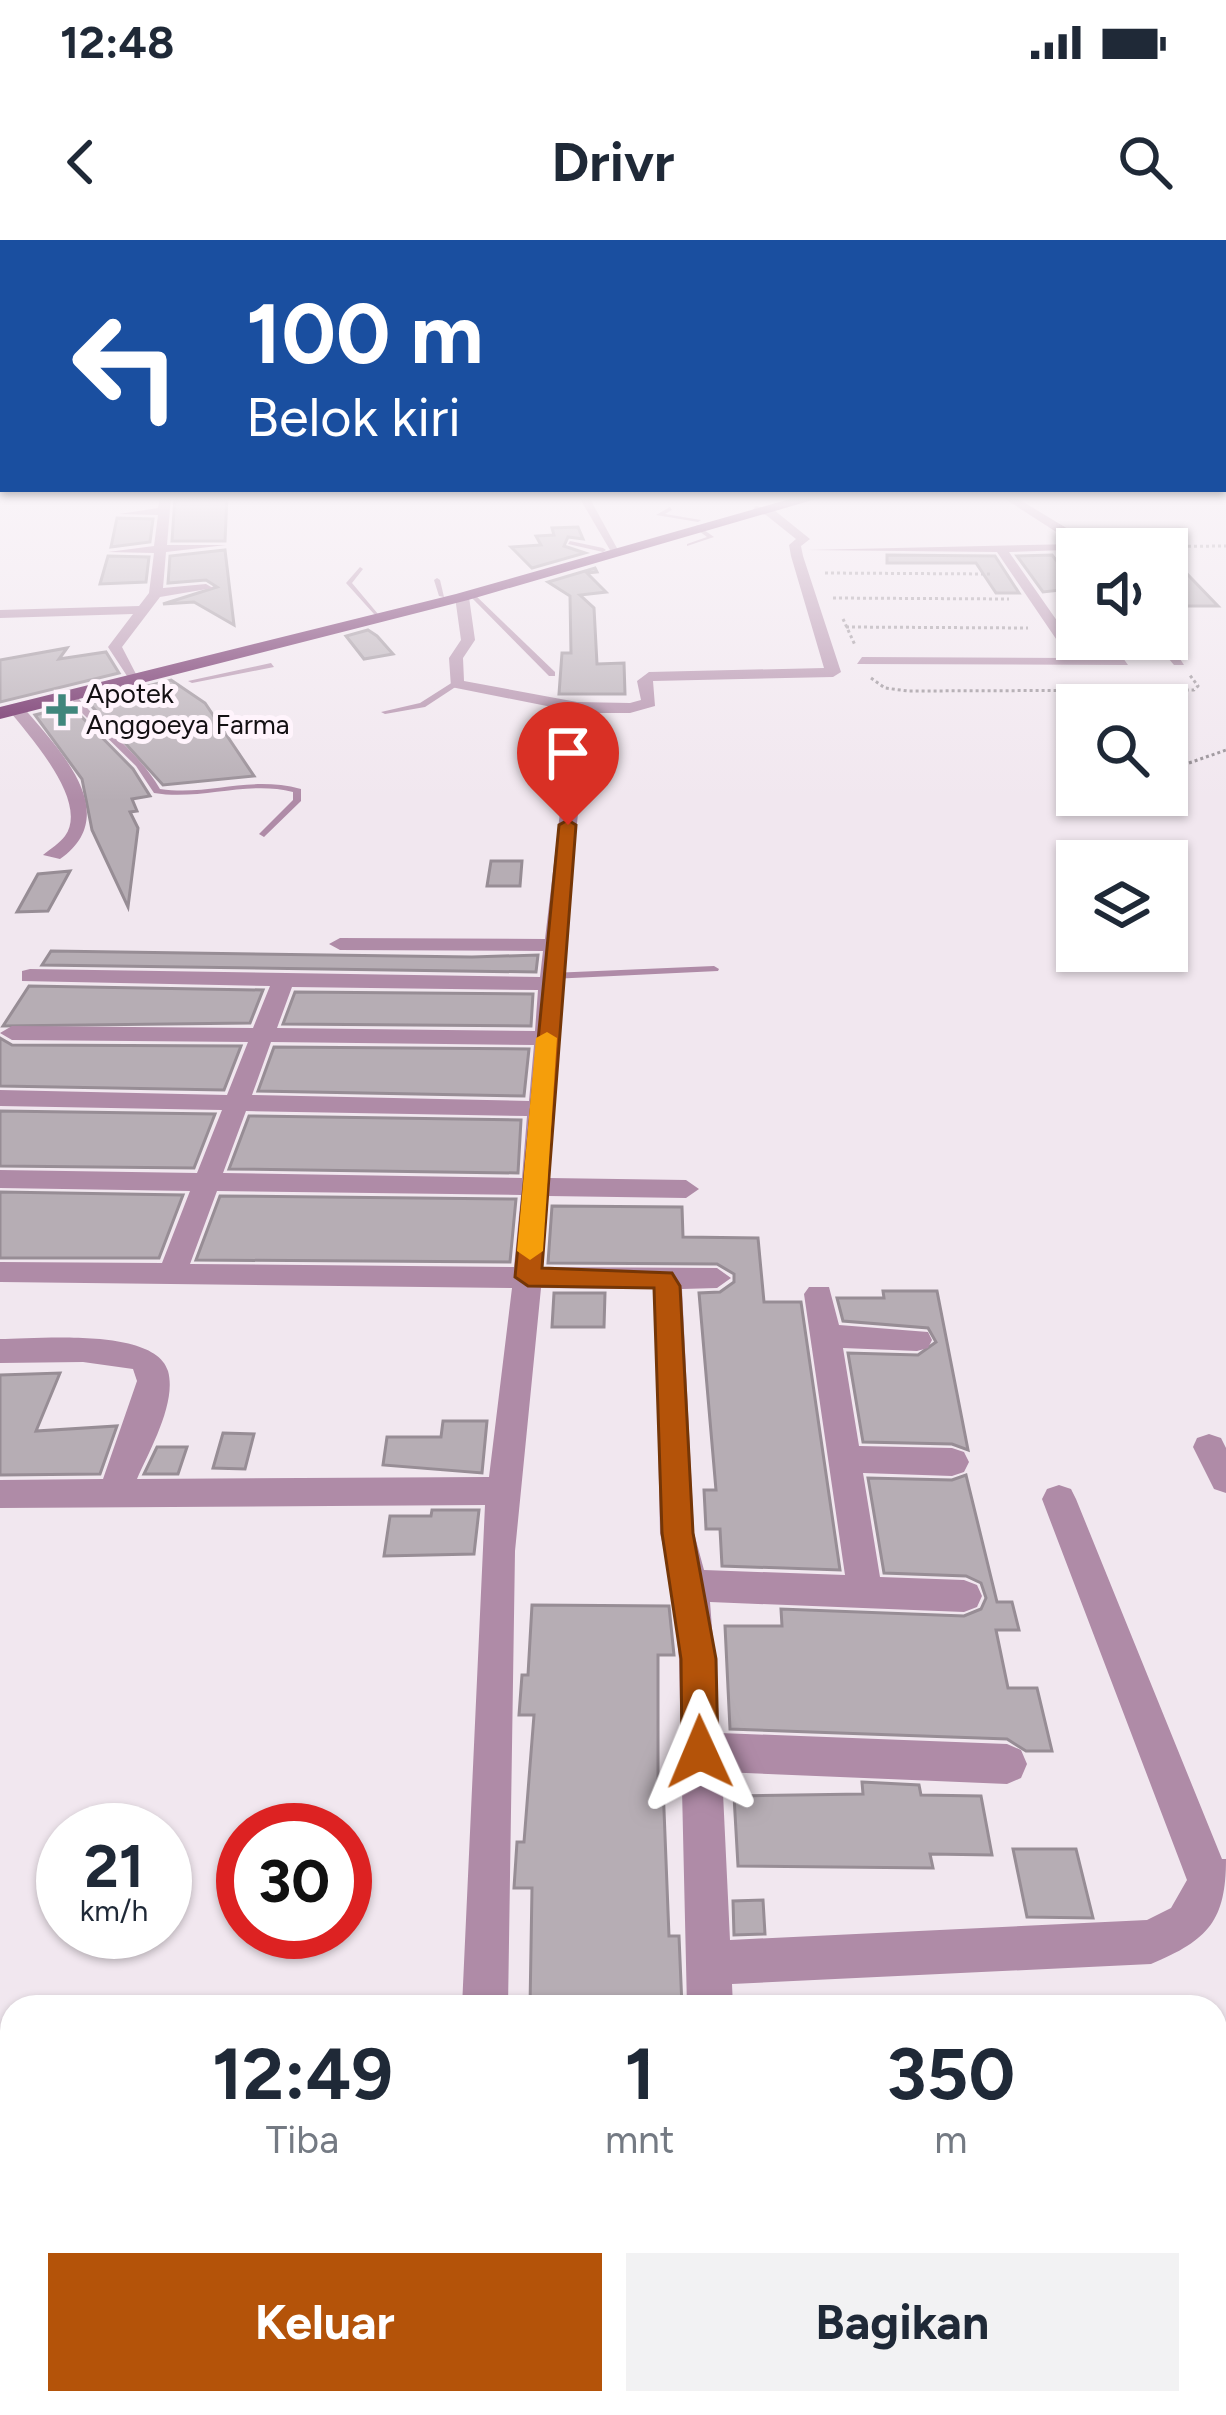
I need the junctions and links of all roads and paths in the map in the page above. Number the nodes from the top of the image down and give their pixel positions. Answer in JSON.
{"nodes":[{"id":1,"x":150,"y":598,"type":"edge"},
{"id":2,"x":362,"y":598,"type":"edge"},
{"id":3,"x":414,"y":598,"type":"edge"},
{"id":4,"x":458,"y":598,"type":"edge"},
{"id":5,"x":467,"y":598,"type":"edge"},
{"id":6,"x":470,"y":598,"type":"edge"},
{"id":7,"x":810,"y":598,"type":"edge"},
{"id":8,"x":884,"y":598,"type":"edge"},
{"id":9,"x":1036,"y":600,"type":"joint"},
{"id":10,"x":138,"y":610,"type":"junction"},
{"id":11,"x":0,"y":614,"type":"edge"},
{"id":12,"x":376,"y":614,"type":"junction"},
{"id":13,"x":846,"y":627,"type":"dead end"},
{"id":14,"x":1055,"y":628,"type":"junction"},
{"id":15,"x":862,"y":662,"type":"dead end"},
{"id":16,"x":1079,"y":662,"type":"junction"},
{"id":17,"x":1124,"y":662,"type":"dead end"},
{"id":18,"x":271,"y":665,"type":"dead end"},
{"id":19,"x":210,"y":669,"type":"junction"},
{"id":20,"x":132,"y":673,"type":"junction"},
{"id":21,"x":552,"y":674,"type":"dead end"},
{"id":22,"x":192,"y":681,"type":"dead end"},
{"id":23,"x":456,"y":684,"type":"junction"},
{"id":24,"x":71,"y":695,"type":"junction"},
{"id":25,"x":581,"y":706,"type":"junction"},
{"id":26,"x":5,"y":709,"type":"edge"},
{"id":27,"x":385,"y":712,"type":"dead end"},
{"id":28,"x":1226,"y":750,"type":"edge"},
{"id":29,"x":1189,"y":763,"type":"dead end"},
{"id":30,"x":264,"y":834,"type":"dead end"},
{"id":31,"x":53,"y":855,"type":"dead end"},
{"id":32,"x":340,"y":944,"type":"dead end"},
{"id":33,"x":554,"y":945,"type":"junction"},
{"id":34,"x":714,"y":969,"type":"dead end"},
{"id":35,"x":30,"y":976,"type":"dead end"},
{"id":36,"x":284,"y":978,"type":"junction"},
{"id":37,"x":550,"y":980,"type":"junction"},
{"id":38,"x":12,"y":1033,"type":"dead end"},
{"id":39,"x":263,"y":1035,"type":"junction"},
{"id":40,"x":547,"y":1038,"type":"junction"},
{"id":41,"x":0,"y":1098,"type":"edge"},
{"id":42,"x":239,"y":1102,"type":"junction"},
{"id":43,"x":541,"y":1109,"type":"junction"},
{"id":44,"x":0,"y":1180,"type":"edge"},
{"id":45,"x":207,"y":1183,"type":"junction"},
{"id":46,"x":535,"y":1186,"type":"junction"},
{"id":47,"x":686,"y":1189,"type":"dead end"},
{"id":48,"x":0,"y":1272,"type":"edge"},
{"id":49,"x":171,"y":1277,"type":"junction"},
{"id":50,"x":528,"y":1277,"type":"junction"},
{"id":51,"x":717,"y":1278,"type":"dead end"},
{"id":52,"x":663,"y":1280,"type":"junction"},
{"id":53,"x":819,"y":1294,"type":"dead end"},
{"id":54,"x":825,"y":1336,"type":"junction"},
{"id":55,"x":917,"y":1340,"type":"dead end"},
{"id":56,"x":0,"y":1352,"type":"edge"},
{"id":57,"x":1209,"y":1447,"type":"dead end"},
{"id":58,"x":844,"y":1460,"type":"junction"},
{"id":59,"x":952,"y":1462,"type":"dead end"},
{"id":60,"x":1226,"y":1479,"type":"edge"},
{"id":61,"x":502,"y":1491,"type":"junction"},
{"id":62,"x":0,"y":1494,"type":"edge"},
{"id":63,"x":115,"y":1494,"type":"junction"},
{"id":64,"x":1059,"y":1499,"type":"dead end"},
{"id":65,"x":690,"y":1585,"type":"junction"},
{"id":66,"x":865,"y":1592,"type":"junction"},
{"id":67,"x":964,"y":1596,"type":"dead end"},
{"id":68,"x":700,"y":1752,"type":"junction"},
{"id":69,"x":1007,"y":1764,"type":"dead end"},
{"id":70,"x":1218,"y":1882,"type":"edge"},
{"id":71,"x":710,"y":1985,"type":"edge"},
{"id":72,"x":485,"y":1995,"type":"edge"}],
"edges":[{"from":1,"to":10,"type":"street"},
{"from":2,"to":12,"type":"lane"},
{"from":3,"to":12,"type":"highway"},
{"from":4,"to":19,"type":"highway"},
{"from":5,"to":23,"type":"street"},
{"from":6,"to":21,"type":"lane"},
{"from":7,"to":25,"type":"street"},
{"from":8,"to":9,"type":"path"},
{"from":9,"to":14,"type":"street"},
{"from":10,"to":11,"type":"street"},
{"from":10,"to":20,"type":"street"},
{"from":12,"to":20,"type":"highway"},
{"from":13,"to":14,"type":"path"},
{"from":14,"to":16,"type":"street"},
{"from":15,"to":16,"type":"street"},
{"from":16,"to":17,"type":"street"},
{"from":18,"to":19,"type":"lane"},
{"from":19,"to":22,"type":"lane"},
{"from":19,"to":24,"type":"highway"},
{"from":20,"to":26,"type":"highway"},
{"from":23,"to":25,"type":"street"},
{"from":23,"to":27,"type":"lane"},
{"from":24,"to":26,"type":"highway"},
{"from":24,"to":30,"type":"lane"},
{"from":25,"to":33,"type":"street"},
{"from":26,"to":31,"type":"street"},
{"from":28,"to":29,"type":"path"},
{"from":32,"to":33,"type":"street"},
{"from":33,"to":37,"type":"street"},
{"from":34,"to":37,"type":"lane"},
{"from":35,"to":36,"type":"street"},
{"from":36,"to":37,"type":"street"},
{"from":36,"to":39,"type":"street"},
{"from":37,"to":40,"type":"street"},
{"from":38,"to":39,"type":"street"},
{"from":39,"to":40,"type":"street"},
{"from":39,"to":42,"type":"street"},
{"from":40,"to":43,"type":"street"},
{"from":41,"to":42,"type":"street"},
{"from":42,"to":43,"type":"street"},
{"from":42,"to":45,"type":"street"},
{"from":43,"to":46,"type":"street"},
{"from":44,"to":45,"type":"street"},
{"from":45,"to":46,"type":"street"},
{"from":45,"to":49,"type":"street"},
{"from":46,"to":47,"type":"street"},
{"from":46,"to":50,"type":"street"},
{"from":48,"to":49,"type":"street"},
{"from":49,"to":50,"type":"street"},
{"from":50,"to":52,"type":"street"},
{"from":50,"to":61,"type":"street"},
{"from":51,"to":52,"type":"street"},
{"from":52,"to":65,"type":"street"},
{"from":53,"to":54,"type":"street"},
{"from":54,"to":55,"type":"street"},
{"from":54,"to":58,"type":"street"},
{"from":56,"to":63,"type":"street"},
{"from":57,"to":60,"type":"street"},
{"from":58,"to":59,"type":"street"},
{"from":58,"to":66,"type":"street"},
{"from":61,"to":63,"type":"street"},
{"from":61,"to":72,"type":"street"},
{"from":62,"to":63,"type":"street"},
{"from":64,"to":70,"type":"street"},
{"from":65,"to":66,"type":"street"},
{"from":65,"to":68,"type":"street"},
{"from":66,"to":67,"type":"street"},
{"from":68,"to":69,"type":"street"},
{"from":68,"to":71,"type":"street"},
{"from":70,"to":71,"type":"street"}]}
